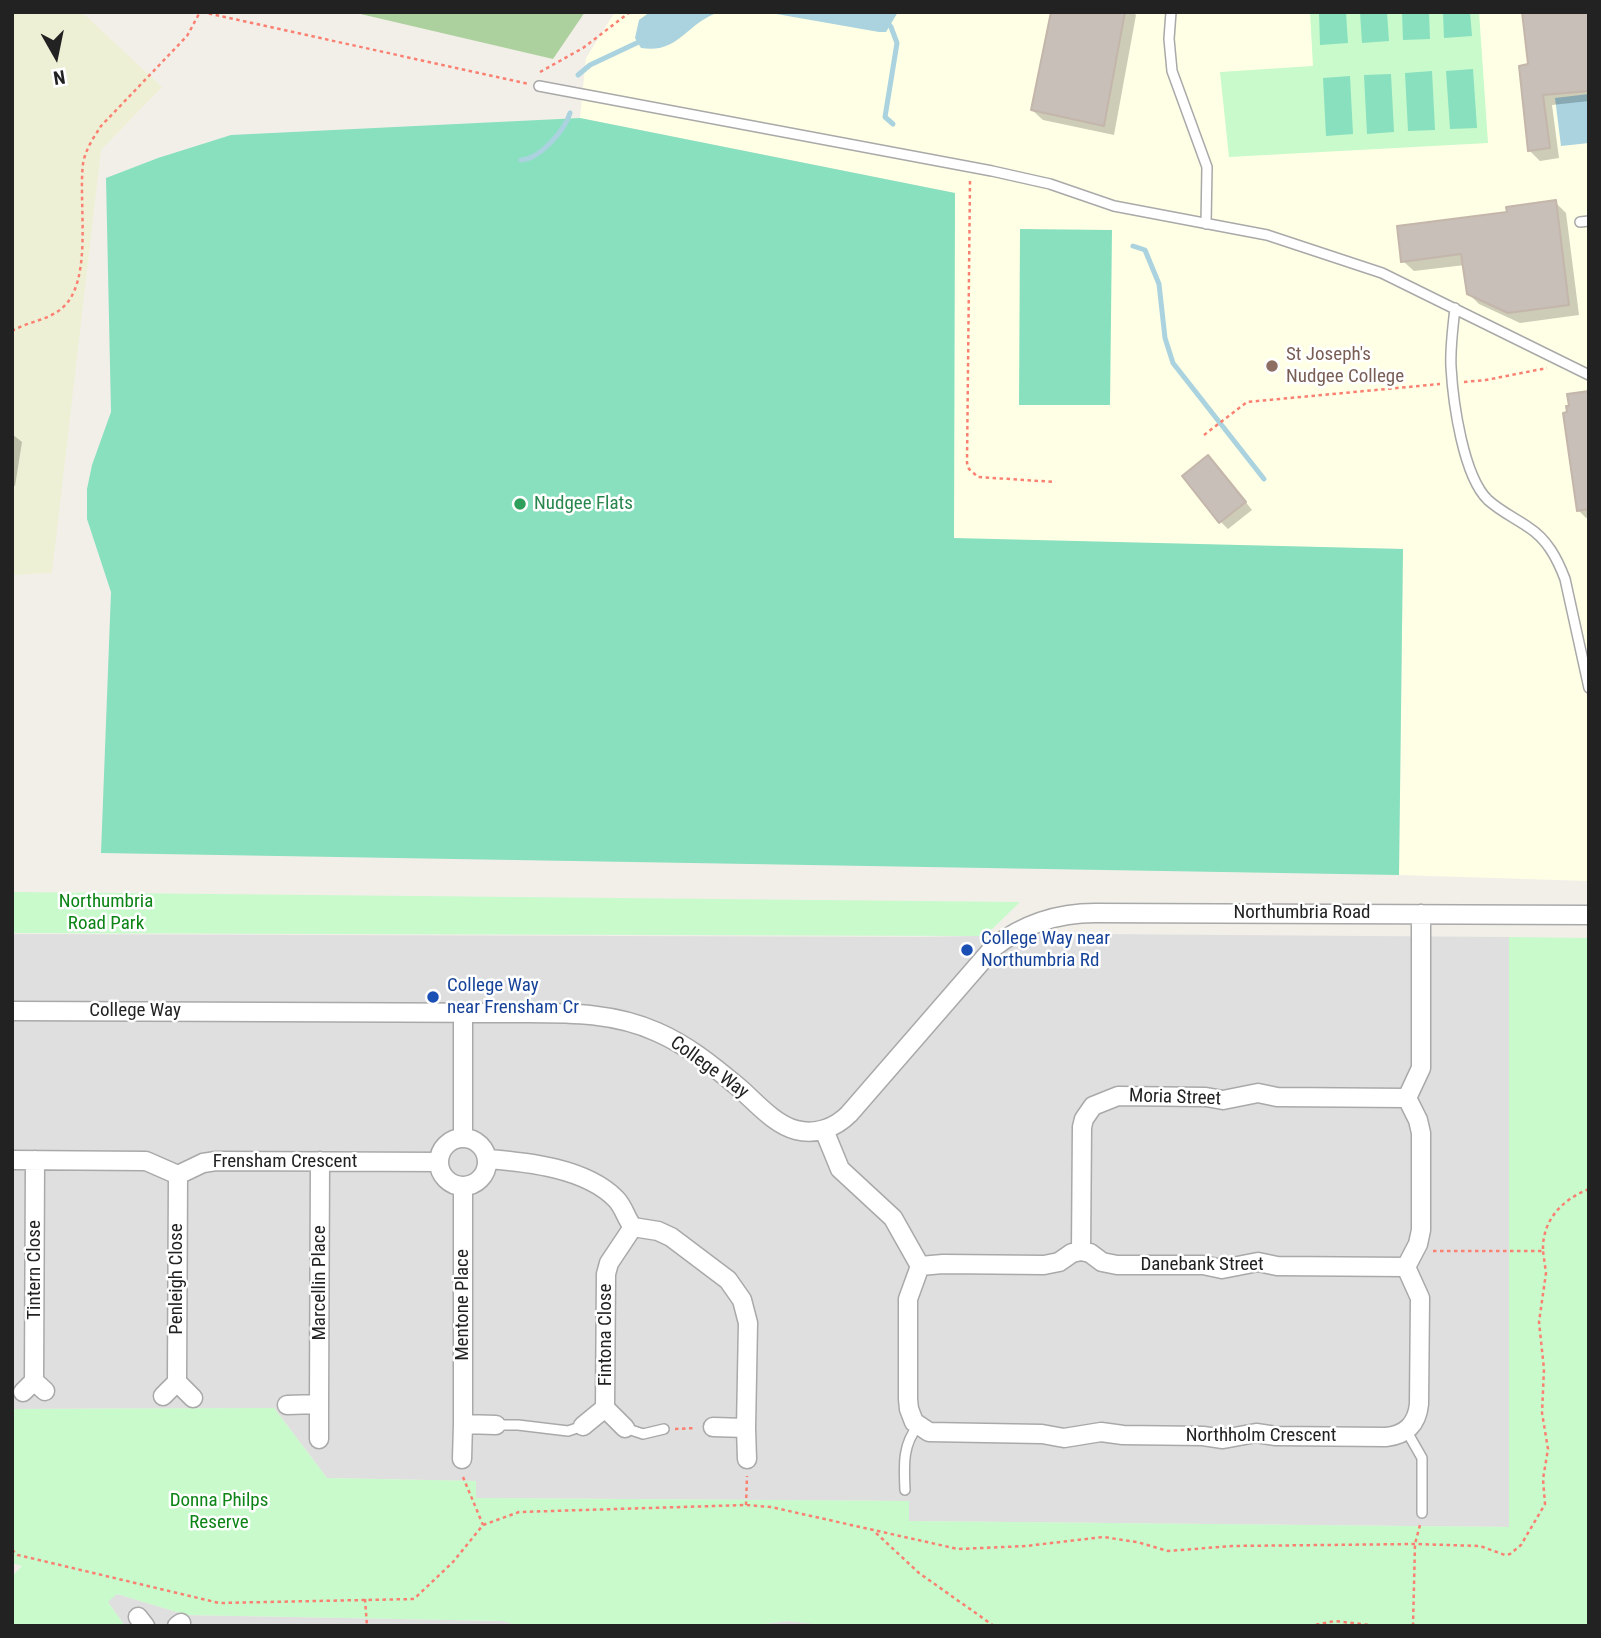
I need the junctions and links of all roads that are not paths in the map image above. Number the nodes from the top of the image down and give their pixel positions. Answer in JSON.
{"nodes":[{"id":1,"x":1171,"y":12,"type":"edge"},
{"id":2,"x":539,"y":86,"type":"road end"},
{"id":3,"x":1206,"y":224,"type":"junction"},
{"id":4,"x":1454,"y":308,"type":"junction"},
{"id":5,"x":1589,"y":375,"type":"edge"},
{"id":6,"x":1589,"y":688,"type":"edge"},
{"id":7,"x":1422,"y":914,"type":"junction"},
{"id":8,"x":1589,"y":915,"type":"edge"},
{"id":9,"x":12,"y":1011,"type":"edge"},
{"id":10,"x":463,"y":1013,"type":"junction"},
{"id":11,"x":1407,"y":1098,"type":"junction"},
{"id":12,"x":824,"y":1130,"type":"junction"},
{"id":13,"x":463,"y":1137,"type":"junction"},
{"id":14,"x":487,"y":1159,"type":"junction"},
{"id":15,"x":12,"y":1160,"type":"edge"},
{"id":16,"x":35,"y":1160,"type":"junction"},
{"id":17,"x":320,"y":1161,"type":"junction"},
{"id":18,"x":439,"y":1162,"type":"junction"},
{"id":19,"x":178,"y":1175,"type":"junction"},
{"id":20,"x":463,"y":1186,"type":"junction"},
{"id":21,"x":633,"y":1227,"type":"junction"},
{"id":22,"x":1081,"y":1251,"type":"junction"},
{"id":23,"x":920,"y":1266,"type":"junction"},
{"id":24,"x":1405,"y":1267,"type":"junction"},
{"id":25,"x":177,"y":1382,"type":"junction"},
{"id":26,"x":34,"y":1388,"type":"dead end"},
{"id":27,"x":163,"y":1396,"type":"dead end"},
{"id":28,"x":193,"y":1398,"type":"dead end"},
{"id":29,"x":319,"y":1404,"type":"junction"},
{"id":30,"x":287,"y":1405,"type":"dead end"},
{"id":31,"x":605,"y":1408,"type":"junction"},
{"id":32,"x":463,"y":1424,"type":"junction"},
{"id":33,"x":496,"y":1425,"type":"joint"},
{"id":34,"x":583,"y":1426,"type":"joint"},
{"id":35,"x":918,"y":1426,"type":"junction"},
{"id":36,"x":713,"y":1427,"type":"road end"},
{"id":37,"x":746,"y":1427,"type":"junction"},
{"id":38,"x":625,"y":1428,"type":"joint"},
{"id":39,"x":664,"y":1429,"type":"road end"},
{"id":40,"x":1406,"y":1430,"type":"junction"},
{"id":41,"x":319,"y":1439,"type":"dead end"},
{"id":42,"x":462,"y":1459,"type":"road end"},
{"id":43,"x":747,"y":1459,"type":"road end"},
{"id":44,"x":905,"y":1490,"type":"dead end"},
{"id":45,"x":1422,"y":1513,"type":"road end"}],
"edges":[{"from":1,"to":3,"type":"lane"},
{"from":2,"to":3,"type":"lane"},
{"from":3,"to":4,"type":"lane"},
{"from":4,"to":5,"type":"lane"},
{"from":4,"to":6,"type":"lane"},
{"from":7,"to":8,"type":"street","name":"Northumbria Road"},
{"from":7,"to":11,"type":"street"},
{"from":7,"to":12,"type":"street","name":"Northumbria Road"},
{"from":9,"to":10,"type":"street","name":"College Way"},
{"from":10,"to":12,"type":"street","name":"College Way"},
{"from":10,"to":13,"type":"street"},
{"from":11,"to":22,"type":"street","name":"Moria Street"},
{"from":11,"to":24,"type":"street"},
{"from":12,"to":23,"type":"street"},
{"from":13,"to":14,"type":"street"},
{"from":13,"to":18,"type":"street"},
{"from":14,"to":20,"type":"street"},
{"from":14,"to":21,"type":"street"},
{"from":15,"to":16,"type":"street"},
{"from":16,"to":19,"type":"street"},
{"from":16,"to":26,"type":"street","name":"Tintern Close"},
{"from":17,"to":18,"type":"street","name":"Frensham Crescent"},
{"from":17,"to":19,"type":"street","name":"Frensham Crescent"},
{"from":17,"to":29,"type":"street","name":"Marcellin Place"},
{"from":18,"to":20,"type":"street"},
{"from":19,"to":25,"type":"street","name":"Penleigh Close"},
{"from":20,"to":32,"type":"street","name":"Mentone Place"},
{"from":21,"to":31,"type":"street","name":"Fintona Close"},
{"from":21,"to":37,"type":"street"},
{"from":22,"to":23,"type":"street"},
{"from":22,"to":24,"type":"street","name":"Danebank Street"},
{"from":23,"to":35,"type":"street"},
{"from":24,"to":40,"type":"street"},
{"from":25,"to":27,"type":"street"},
{"from":25,"to":28,"type":"street"},
{"from":29,"to":30,"type":"street"},
{"from":29,"to":41,"type":"street","name":"Marcellin Place"},
{"from":31,"to":34,"type":"street","name":"Fintona Close"},
{"from":31,"to":38,"type":"street","name":"Fintona Close"},
{"from":32,"to":33,"type":"street"},
{"from":32,"to":42,"type":"street","name":"Mentone Place"},
{"from":33,"to":34,"type":"lane","name":"Fintona Close"},
{"from":35,"to":40,"type":"street","name":"Northholm Crescent"},
{"from":35,"to":44,"type":"lane"},
{"from":36,"to":37,"type":"street"},
{"from":37,"to":43,"type":"street"},
{"from":38,"to":39,"type":"lane","name":"Fintona Close"},
{"from":40,"to":45,"type":"lane"}]}
